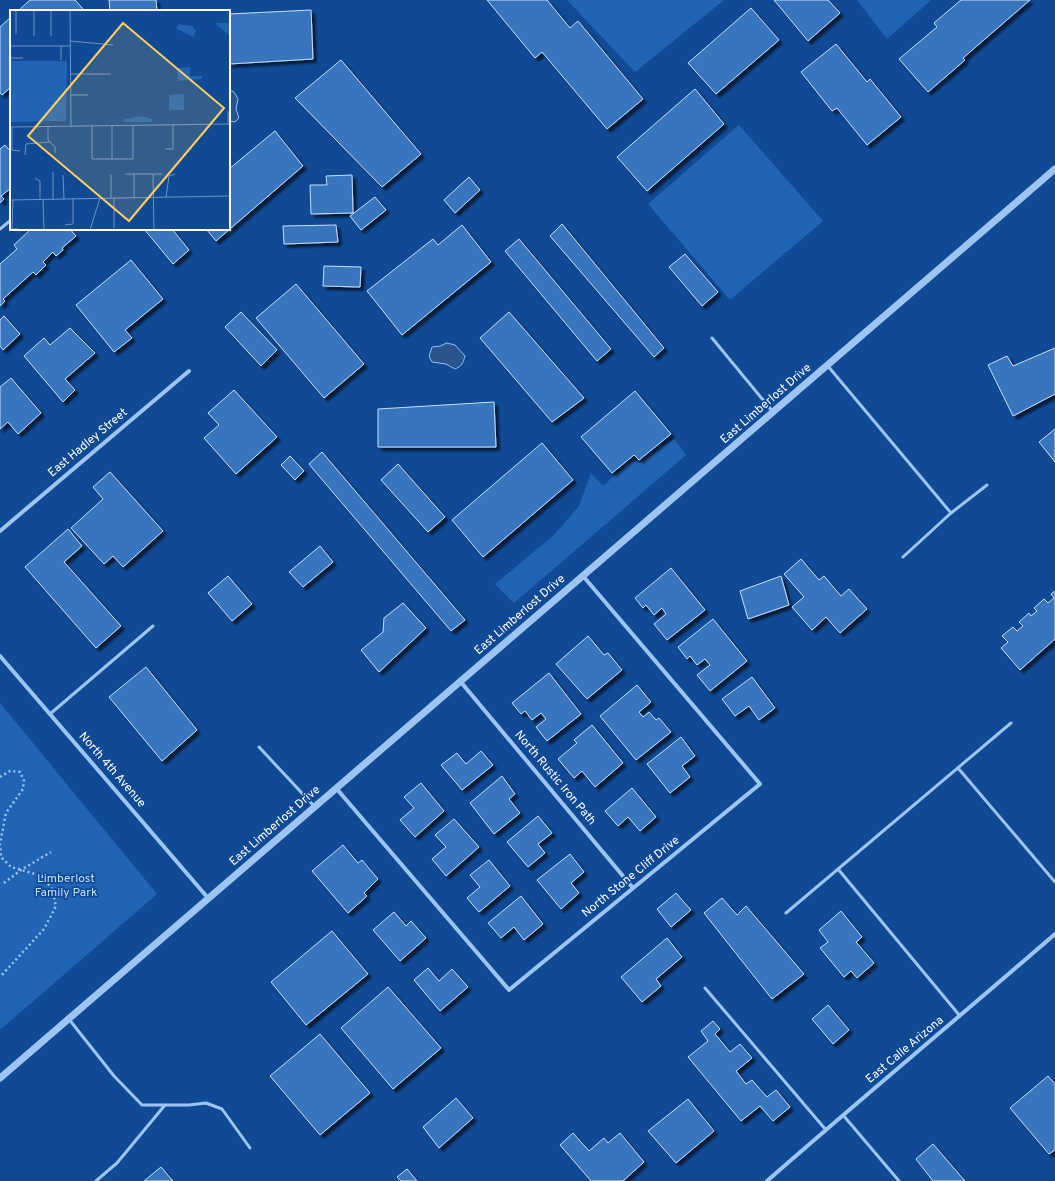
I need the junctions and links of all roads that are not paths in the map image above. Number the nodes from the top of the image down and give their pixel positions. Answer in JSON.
{"nodes":[{"id":1,"x":1055,"y":169,"type":"edge"},
{"id":2,"x":10,"y":221,"type":"edge"},
{"id":3,"x":0,"y":229,"type":"edge"},
{"id":4,"x":712,"y":338,"type":"dead end"},
{"id":5,"x":827,"y":365,"type":"junction"},
{"id":6,"x":189,"y":371,"type":"dead end"},
{"id":7,"x":774,"y":412,"type":"junction"},
{"id":8,"x":986,"y":485,"type":"dead end"},
{"id":9,"x":951,"y":513,"type":"junction"},
{"id":10,"x":0,"y":531,"type":"edge"},
{"id":11,"x":902,"y":557,"type":"dead end"},
{"id":12,"x":583,"y":576,"type":"junction"},
{"id":13,"x":153,"y":626,"type":"dead end"},
{"id":14,"x":0,"y":656,"type":"edge"},
{"id":15,"x":460,"y":681,"type":"junction"},
{"id":16,"x":50,"y":714,"type":"junction"},
{"id":17,"x":1011,"y":723,"type":"dead end"},
{"id":18,"x":259,"y":747,"type":"dead end"},
{"id":19,"x":958,"y":768,"type":"junction"},
{"id":20,"x":336,"y":788,"type":"junction"},
{"id":21,"x":314,"y":807,"type":"junction"},
{"id":22,"x":838,"y":869,"type":"junction"},
{"id":23,"x":1055,"y":882,"type":"edge"},
{"id":24,"x":633,"y":888,"type":"junction"},
{"id":25,"x":208,"y":898,"type":"junction"},
{"id":26,"x":786,"y":913,"type":"dead end"},
{"id":27,"x":1055,"y":934,"type":"edge"},
{"id":28,"x":705,"y":988,"type":"dead end"},
{"id":29,"x":960,"y":1016,"type":"junction"},
{"id":30,"x":68,"y":1018,"type":"junction"},
{"id":31,"x":0,"y":1078,"type":"edge"},
{"id":32,"x":165,"y":1105,"type":"junction"},
{"id":33,"x":843,"y":1115,"type":"junction"},
{"id":34,"x":826,"y":1130,"type":"junction"},
{"id":35,"x":250,"y":1148,"type":"dead end"},
{"id":36,"x":96,"y":1181,"type":"edge"},
{"id":37,"x":767,"y":1181,"type":"edge"},
{"id":38,"x":899,"y":1181,"type":"edge"}],
"edges":[{"from":1,"to":5,"type":"street","name":"East Limberlost Drive"},
{"from":2,"to":3,"type":"lane"},
{"from":4,"to":7,"type":"lane"},
{"from":5,"to":7,"type":"street","name":"East Limberlost Drive"},
{"from":5,"to":9,"type":"lane"},
{"from":6,"to":10,"type":"street","name":"East Hadley Street"},
{"from":7,"to":12,"type":"street","name":"East Limberlost Drive"},
{"from":8,"to":9,"type":"lane"},
{"from":9,"to":11,"type":"lane"},
{"from":12,"to":15,"type":"street","name":"East Limberlost Drive"},
{"from":12,"to":24,"type":"street","name":"North Stone Cliff Drive"},
{"from":13,"to":16,"type":"lane"},
{"from":14,"to":16,"type":"street","name":"North 4th Avenue"},
{"from":15,"to":20,"type":"street","name":"East Limberlost Drive"},
{"from":15,"to":24,"type":"street","name":"North Rustic Iron Path"},
{"from":16,"to":25,"type":"street","name":"North 4th Avenue"},
{"from":17,"to":19,"type":"lane"},
{"from":18,"to":21,"type":"lane"},
{"from":19,"to":22,"type":"lane"},
{"from":19,"to":23,"type":"lane"},
{"from":20,"to":21,"type":"street","name":"East Limberlost Drive"},
{"from":20,"to":24,"type":"street","name":"North Stone Cliff Drive"},
{"from":21,"to":25,"type":"street","name":"East Limberlost Drive"},
{"from":22,"to":26,"type":"lane"},
{"from":22,"to":29,"type":"lane"},
{"from":25,"to":30,"type":"street","name":"East Limberlost Drive"},
{"from":27,"to":29,"type":"street","name":"East Calle Arizona"},
{"from":28,"to":34,"type":"lane"},
{"from":29,"to":33,"type":"street","name":"East Calle Arizona"},
{"from":30,"to":31,"type":"street","name":"East Limberlost Drive"},
{"from":30,"to":32,"type":"lane"},
{"from":32,"to":35,"type":"lane"},
{"from":32,"to":36,"type":"lane"},
{"from":33,"to":34,"type":"street","name":"East Calle Arizona"},
{"from":33,"to":38,"type":"lane"},
{"from":34,"to":37,"type":"street","name":"East Calle Arizona"}]}
